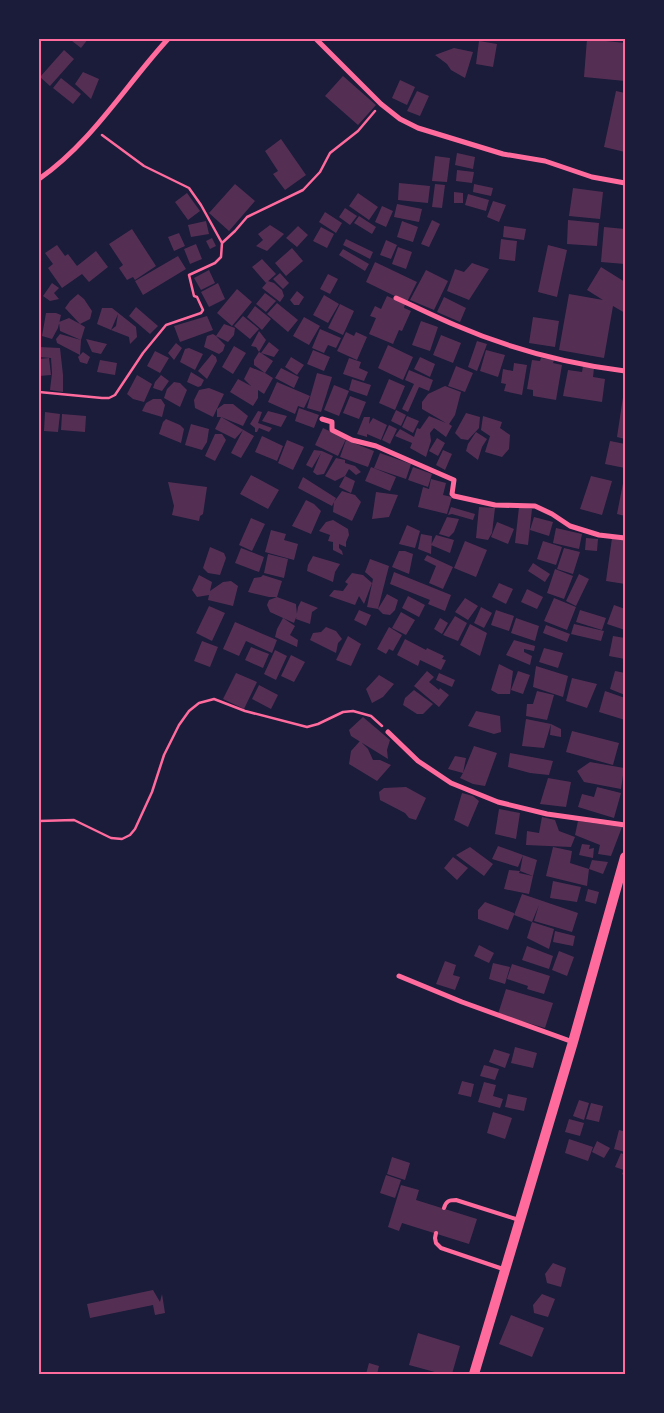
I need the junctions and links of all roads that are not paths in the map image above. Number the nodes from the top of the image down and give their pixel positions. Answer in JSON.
{"nodes":[{"id":1,"x":168,"y":39,"type":"edge"},
{"id":2,"x":316,"y":39,"type":"edge"},
{"id":3,"x":39,"y":179,"type":"edge"},
{"id":4,"x":625,"y":183,"type":"edge"},
{"id":5,"x":396,"y":298,"type":"dead end"},
{"id":6,"x":625,"y":371,"type":"edge"},
{"id":7,"x":322,"y":419,"type":"dead end"},
{"id":8,"x":625,"y":538,"type":"edge"},
{"id":9,"x":388,"y":732,"type":"road end"},
{"id":10,"x":625,"y":824,"type":"edge"},
{"id":11,"x":625,"y":857,"type":"edge"},
{"id":12,"x":399,"y":976,"type":"dead end"},
{"id":13,"x":573,"y":1042,"type":"junction"},
{"id":14,"x":444,"y":1208,"type":"dead end"},
{"id":15,"x":521,"y":1220,"type":"junction"},
{"id":16,"x":436,"y":1234,"type":"dead end"},
{"id":17,"x":506,"y":1269,"type":"junction"},
{"id":18,"x":474,"y":1374,"type":"edge"}],
"edges":[{"from":1,"to":3,"type":"street"},
{"from":2,"to":4,"type":"street"},
{"from":5,"to":6,"type":"street"},
{"from":7,"to":8,"type":"street"},
{"from":9,"to":10,"type":"street"},
{"from":11,"to":13,"type":"main road"},
{"from":12,"to":13,"type":"street"},
{"from":13,"to":15,"type":"main road"},
{"from":14,"to":15,"type":"lane"},
{"from":15,"to":17,"type":"main road"},
{"from":16,"to":17,"type":"lane"},
{"from":17,"to":18,"type":"main road"}]}
